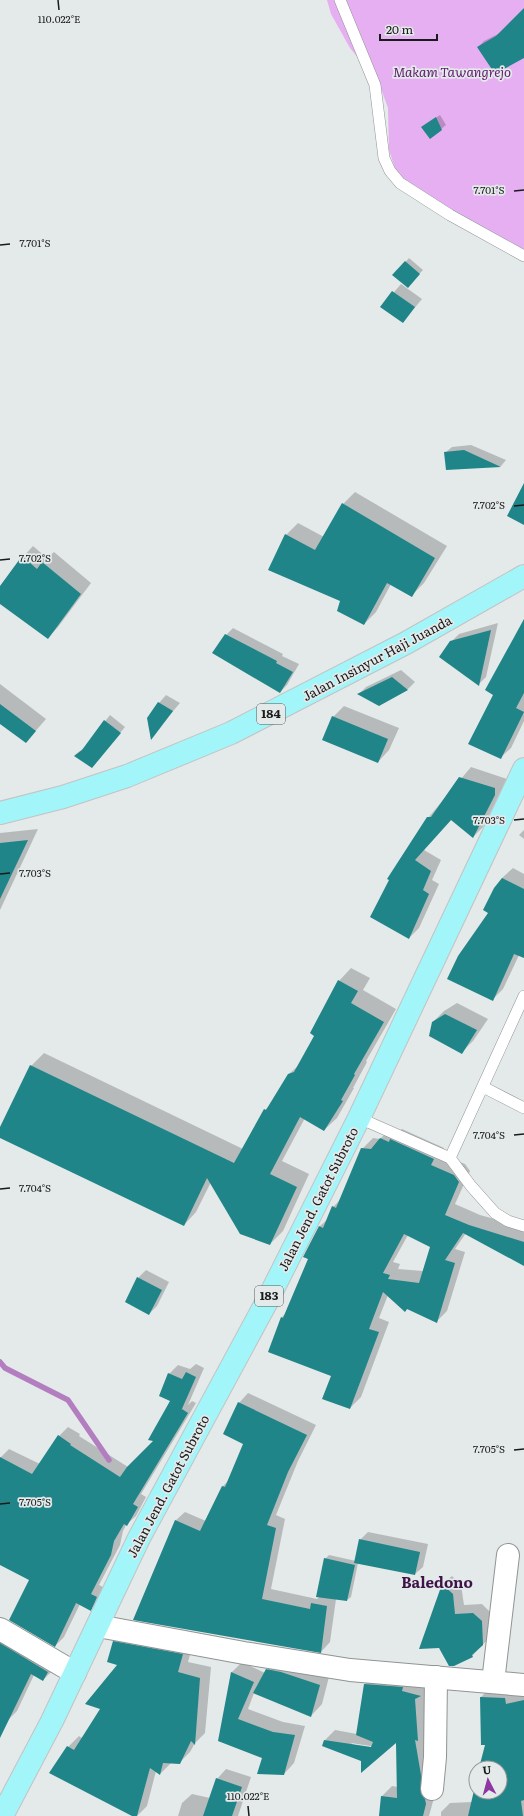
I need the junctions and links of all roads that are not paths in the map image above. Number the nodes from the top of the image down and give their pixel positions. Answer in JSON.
{"nodes":[{"id":1,"x":340,"y":0,"type":"edge"},
{"id":2,"x":524,"y":256,"type":"edge"},
{"id":3,"x":524,"y":576,"type":"edge"},
{"id":4,"x":524,"y":769,"type":"edge"},
{"id":5,"x":0,"y":813,"type":"edge"},
{"id":6,"x":524,"y":996,"type":"edge"},
{"id":7,"x":482,"y":1087,"type":"junction"},
{"id":8,"x":524,"y":1108,"type":"edge"},
{"id":9,"x":359,"y":1118,"type":"junction"},
{"id":10,"x":450,"y":1158,"type":"junction"},
{"id":11,"x":524,"y":1226,"type":"edge"},
{"id":12,"x":508,"y":1555,"type":"dead end"},
{"id":13,"x":98,"y":1626,"type":"junction"},
{"id":14,"x":0,"y":1629,"type":"edge"},
{"id":15,"x":75,"y":1673,"type":"junction"},
{"id":16,"x":436,"y":1677,"type":"junction"},
{"id":17,"x":493,"y":1682,"type":"junction"},
{"id":18,"x":524,"y":1685,"type":"edge"},
{"id":19,"x":432,"y":1789,"type":"dead end"},
{"id":20,"x":2,"y":1816,"type":"edge"}],
"edges":[{"from":1,"to":2,"type":"lane"},
{"from":3,"to":5,"type":"main road","name":"Jalan Insinyur Haji Juanda","number":"184"},
{"from":4,"to":9,"type":"main road","name":"Jalan Jend. Gatot Subroto","number":"183"},
{"from":6,"to":7,"type":"lane"},
{"from":7,"to":8,"type":"lane"},
{"from":7,"to":10,"type":"lane"},
{"from":9,"to":10,"type":"lane"},
{"from":9,"to":13,"type":"main road","name":"Jalan Jend. Gatot Subroto","number":"183"},
{"from":10,"to":11,"type":"lane"},
{"from":12,"to":17,"type":"street"},
{"from":13,"to":15,"type":"main road","name":"Jalan Jend. Gatot Subroto","number":"183"},
{"from":13,"to":16,"type":"street"},
{"from":14,"to":15,"type":"street"},
{"from":15,"to":20,"type":"main road","name":"Jalan Jend. Gatot Subroto","number":"183"},
{"from":16,"to":17,"type":"street"},
{"from":16,"to":19,"type":"street"},
{"from":17,"to":18,"type":"street"}]}
